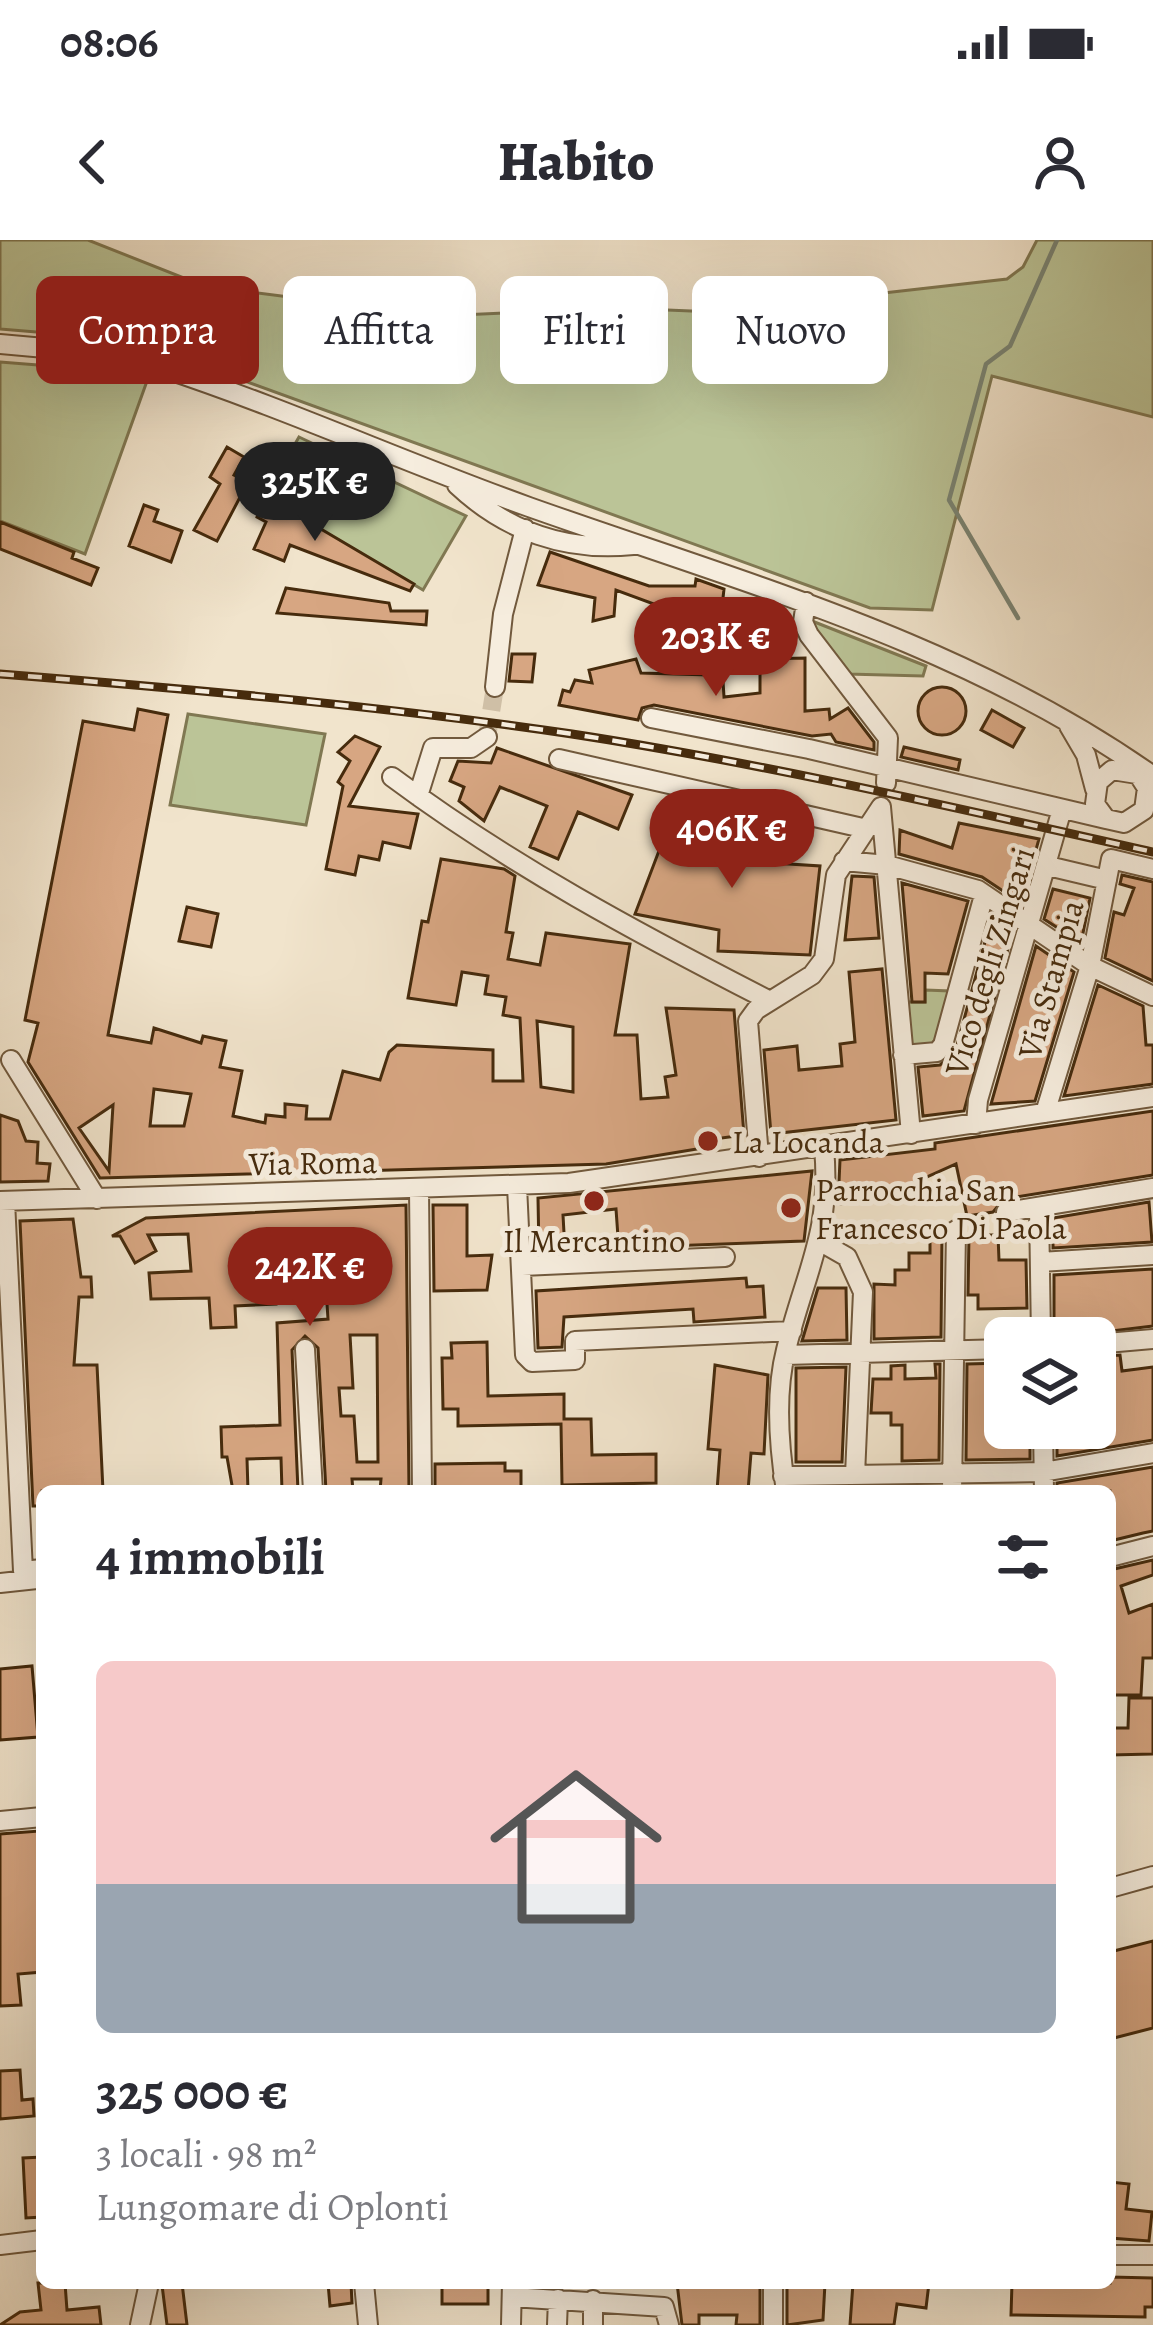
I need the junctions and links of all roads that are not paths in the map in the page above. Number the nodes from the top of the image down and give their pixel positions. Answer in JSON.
{"nodes":[{"id":1,"x":0,"y":344,"type":"edge"},
{"id":2,"x":449,"y":477,"type":"junction"},
{"id":3,"x":525,"y":530,"type":"junction"},
{"id":4,"x":640,"y":544,"type":"junction"},
{"id":5,"x":806,"y":602,"type":"junction"},
{"id":6,"x":496,"y":687,"type":"tunnel mouth"},
{"id":7,"x":650,"y":718,"type":"dead end"},
{"id":8,"x":1069,"y":726,"type":"junction"},
{"id":9,"x":487,"y":737,"type":"dead end"},
{"id":10,"x":559,"y":759,"type":"dead end"},
{"id":11,"x":1143,"y":774,"type":"edge"},
{"id":12,"x":888,"y":776,"type":"junction"},
{"id":13,"x":392,"y":777,"type":"dead end"},
{"id":14,"x":1094,"y":792,"type":"junction"},
{"id":15,"x":418,"y":796,"type":"junction"},
{"id":16,"x":1061,"y":812,"type":"junction"},
{"id":17,"x":1115,"y":822,"type":"junction"},
{"id":18,"x":1153,"y":822,"type":"edge"},
{"id":19,"x":867,"y":829,"type":"junction"},
{"id":20,"x":844,"y":861,"type":"junction"},
{"id":21,"x":887,"y":866,"type":"junction"},
{"id":22,"x":1048,"y":866,"type":"junction"},
{"id":23,"x":1153,"y":869,"type":"edge"},
{"id":24,"x":1109,"y":870,"type":"junction"},
{"id":25,"x":984,"y":895,"type":"junction"},
{"id":26,"x":1029,"y":929,"type":"junction"},
{"id":27,"x":1090,"y":966,"type":"junction"},
{"id":28,"x":1153,"y":996,"type":"edge"},
{"id":29,"x":770,"y":1000,"type":"junction"},
{"id":30,"x":903,"y":1054,"type":"junction"},
{"id":31,"x":11,"y":1060,"type":"dead end"},
{"id":32,"x":1153,"y":1097,"type":"edge"},
{"id":33,"x":1045,"y":1114,"type":"junction"},
{"id":34,"x":976,"y":1124,"type":"junction"},
{"id":35,"x":911,"y":1133,"type":"junction"},
{"id":36,"x":824,"y":1148,"type":"junction"},
{"id":37,"x":759,"y":1157,"type":"junction"},
{"id":38,"x":517,"y":1186,"type":"junction"},
{"id":39,"x":1153,"y":1188,"type":"edge"},
{"id":40,"x":419,"y":1190,"type":"junction"},
{"id":41,"x":97,"y":1198,"type":"junction"},
{"id":42,"x":3,"y":1201,"type":"edge"},
{"id":43,"x":1039,"y":1207,"type":"junction"},
{"id":44,"x":1006,"y":1212,"type":"dead end"},
{"id":45,"x":956,"y":1230,"type":"dead end"},
{"id":46,"x":819,"y":1241,"type":"junction"},
{"id":47,"x":1153,"y":1256,"type":"edge"},
{"id":48,"x":725,"y":1257,"type":"dead end"},
{"id":49,"x":1040,"y":1262,"type":"junction"},
{"id":50,"x":522,"y":1266,"type":"junction"},
{"id":51,"x":1041,"y":1317,"type":"edge"},
{"id":52,"x":792,"y":1331,"type":"junction"},
{"id":53,"x":1153,"y":1339,"type":"edge"},
{"id":54,"x":1116,"y":1342,"type":"edge"},
{"id":55,"x":304,"y":1349,"type":"dead end"},
{"id":56,"x":984,"y":1350,"type":"edge"},
{"id":57,"x":952,"y":1351,"type":"junction"},
{"id":58,"x":784,"y":1354,"type":"junction"},
{"id":59,"x":860,"y":1355,"type":"junction"},
{"id":60,"x":1043,"y":1449,"type":"edge"},
{"id":61,"x":1153,"y":1453,"type":"edge"},
{"id":62,"x":855,"y":1475,"type":"junction"},
{"id":63,"x":1044,"y":1481,"type":"edge"},
{"id":64,"x":784,"y":1484,"type":"edge"},
{"id":65,"x":952,"y":1484,"type":"edge"},
{"id":66,"x":313,"y":1485,"type":"edge"},
{"id":67,"x":422,"y":1485,"type":"edge"},
{"id":68,"x":1153,"y":1546,"type":"edge"},
{"id":69,"x":1116,"y":1555,"type":"edge"},
{"id":70,"x":36,"y":1573,"type":"edge"},
{"id":71,"x":0,"y":1583,"type":"edge"},
{"id":72,"x":36,"y":1818,"type":"edge"},
{"id":73,"x":0,"y":1821,"type":"edge"},
{"id":74,"x":1153,"y":1876,"type":"edge"},
{"id":75,"x":1116,"y":1886,"type":"edge"},
{"id":76,"x":36,"y":2241,"type":"edge"},
{"id":77,"x":0,"y":2245,"type":"edge"},
{"id":78,"x":1116,"y":2255,"type":"edge"},
{"id":79,"x":1153,"y":2255,"type":"edge"},
{"id":80,"x":147,"y":2289,"type":"edge"},
{"id":81,"x":365,"y":2289,"type":"edge"},
{"id":82,"x":773,"y":2289,"type":"edge"},
{"id":83,"x":512,"y":2290,"type":"edge"},
{"id":84,"x":558,"y":2299,"type":"junction"},
{"id":85,"x":593,"y":2300,"type":"junction"},
{"id":86,"x":140,"y":2325,"type":"edge"},
{"id":87,"x":368,"y":2325,"type":"edge"},
{"id":88,"x":511,"y":2325,"type":"edge"},
{"id":89,"x":557,"y":2325,"type":"edge"},
{"id":90,"x":593,"y":2325,"type":"edge"},
{"id":91,"x":669,"y":2325,"type":"edge"},
{"id":92,"x":772,"y":2325,"type":"edge"}],
"edges":[{"from":1,"to":2,"type":"street"},
{"from":2,"to":3,"type":"street"},
{"from":2,"to":4,"type":"street"},
{"from":3,"to":4,"type":"street"},
{"from":3,"to":6,"type":"street"},
{"from":4,"to":5,"type":"street"},
{"from":5,"to":8,"type":"street"},
{"from":5,"to":12,"type":"street"},
{"from":7,"to":12,"type":"street"},
{"from":8,"to":11,"type":"street"},
{"from":8,"to":14,"type":"street"},
{"from":9,"to":15,"type":"street"},
{"from":10,"to":19,"type":"street"},
{"from":11,"to":14,"type":"street"},
{"from":11,"to":17,"type":"street"},
{"from":12,"to":16,"type":"street"},
{"from":13,"to":15,"type":"street"},
{"from":14,"to":16,"type":"street"},
{"from":14,"to":17,"type":"street"},
{"from":15,"to":29,"type":"street"},
{"from":16,"to":17,"type":"street"},
{"from":16,"to":22,"type":"street","name":"Vico degli Zingari"},
{"from":17,"to":18,"type":"street"},
{"from":19,"to":20,"type":"street"},
{"from":19,"to":21,"type":"street"},
{"from":20,"to":21,"type":"street"},
{"from":20,"to":29,"type":"street"},
{"from":21,"to":25,"type":"street"},
{"from":21,"to":30,"type":"street"},
{"from":22,"to":24,"type":"street"},
{"from":22,"to":26,"type":"street","name":"Vico degli Zingari"},
{"from":23,"to":24,"type":"street"},
{"from":24,"to":27,"type":"street","name":"Via Stampia"},
{"from":25,"to":26,"type":"street"},
{"from":25,"to":30,"type":"street"},
{"from":26,"to":27,"type":"street"},
{"from":26,"to":34,"type":"street","name":"Vico degli Zingari"},
{"from":27,"to":28,"type":"street"},
{"from":27,"to":33,"type":"street","name":"Via Stampia"},
{"from":29,"to":37,"type":"street"},
{"from":30,"to":35,"type":"street"},
{"from":31,"to":41,"type":"street"},
{"from":32,"to":33,"type":"street","name":"Via Roma"},
{"from":33,"to":34,"type":"street","name":"Via Roma"},
{"from":34,"to":35,"type":"street","name":"Via Roma"},
{"from":35,"to":36,"type":"street","name":"Via Roma"},
{"from":36,"to":37,"type":"street","name":"Via Roma"},
{"from":36,"to":46,"type":"street"},
{"from":37,"to":38,"type":"street","name":"Via Roma"},
{"from":38,"to":40,"type":"street","name":"Via Roma"},
{"from":38,"to":50,"type":"street"},
{"from":39,"to":43,"type":"street"},
{"from":40,"to":41,"type":"street","name":"Via Roma"},
{"from":40,"to":67,"type":"street"},
{"from":41,"to":42,"type":"street","name":"Via Roma"},
{"from":42,"to":70,"type":"street"},
{"from":43,"to":44,"type":"street"},
{"from":43,"to":49,"type":"street"},
{"from":45,"to":57,"type":"street"},
{"from":46,"to":52,"type":"street"},
{"from":46,"to":59,"type":"street"},
{"from":47,"to":49,"type":"street"},
{"from":48,"to":50,"type":"street"},
{"from":49,"to":51,"type":"street"},
{"from":50,"to":52,"type":"street"},
{"from":52,"to":58,"type":"street"},
{"from":53,"to":54,"type":"street"},
{"from":55,"to":66,"type":"street"},
{"from":56,"to":57,"type":"street"},
{"from":57,"to":59,"type":"street"},
{"from":57,"to":65,"type":"street"},
{"from":58,"to":59,"type":"street"},
{"from":58,"to":64,"type":"street"},
{"from":59,"to":62,"type":"street"},
{"from":60,"to":63,"type":"street"},
{"from":61,"to":63,"type":"street"},
{"from":62,"to":64,"type":"street"},
{"from":62,"to":65,"type":"street"},
{"from":63,"to":65,"type":"street"},
{"from":68,"to":69,"type":"street"},
{"from":70,"to":71,"type":"street"},
{"from":72,"to":73,"type":"street"},
{"from":74,"to":75,"type":"street"},
{"from":76,"to":77,"type":"street"},
{"from":78,"to":79,"type":"street"},
{"from":80,"to":86,"type":"street"},
{"from":81,"to":87,"type":"street"},
{"from":82,"to":92,"type":"street"},
{"from":83,"to":84,"type":"street"},
{"from":83,"to":88,"type":"street"},
{"from":84,"to":85,"type":"street"},
{"from":84,"to":89,"type":"street"},
{"from":85,"to":90,"type":"street"},
{"from":85,"to":91,"type":"street"}]}
